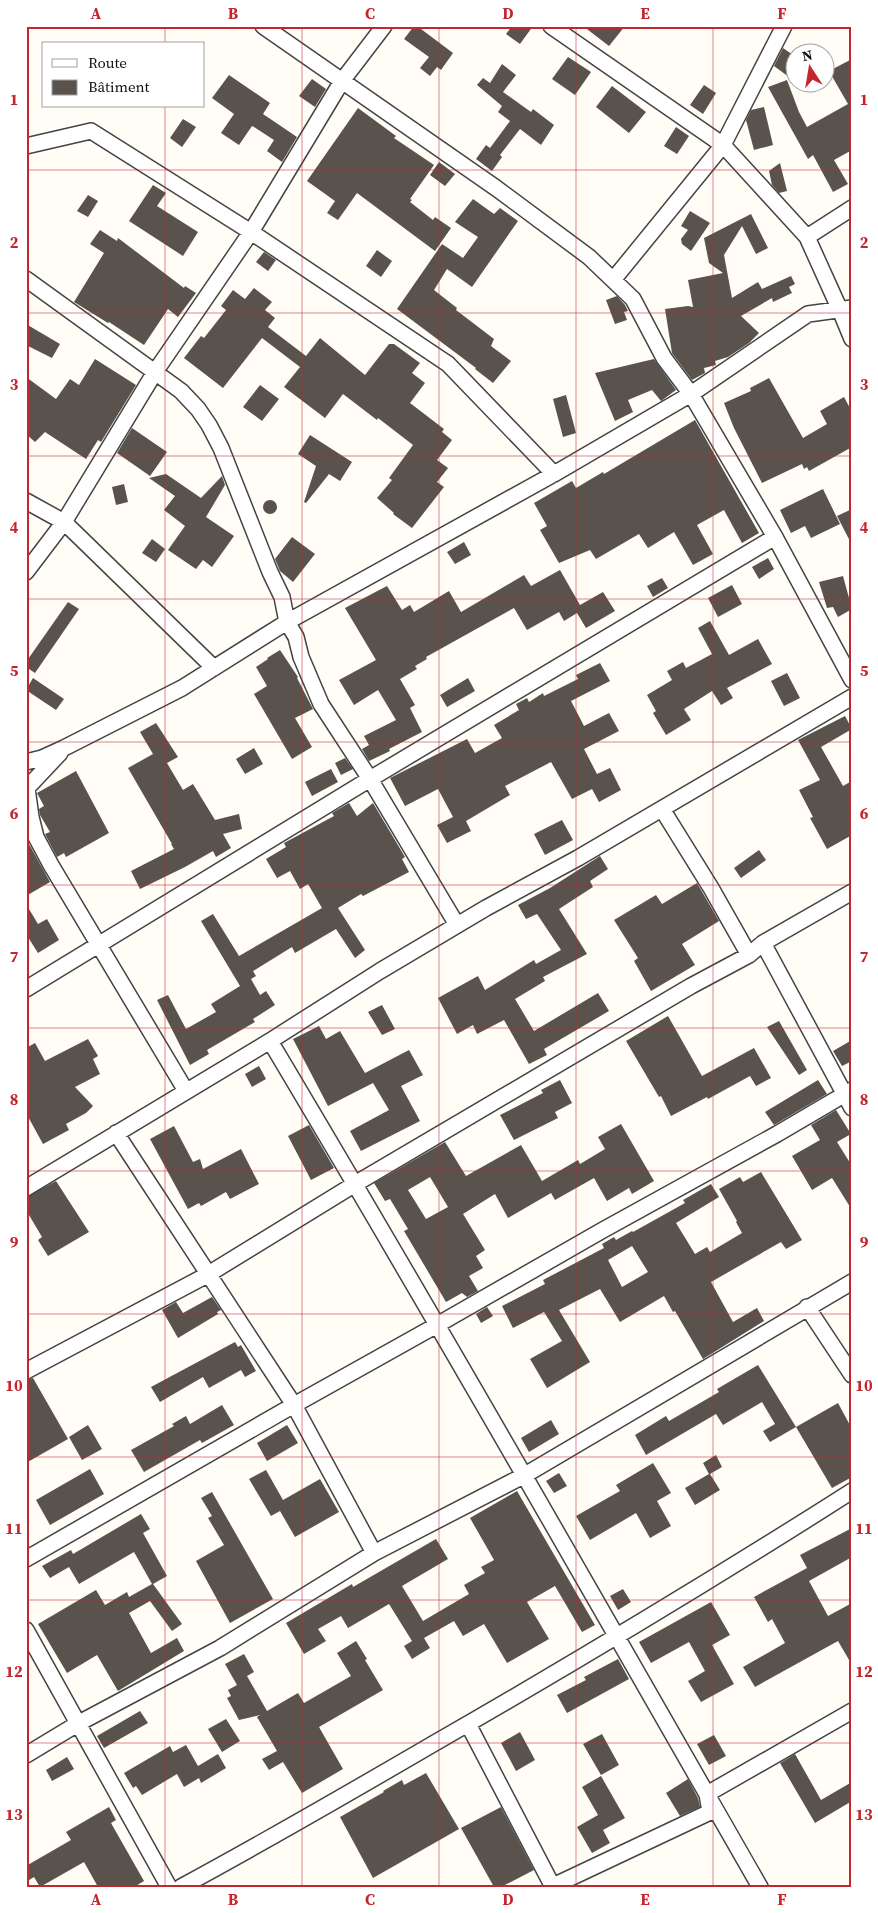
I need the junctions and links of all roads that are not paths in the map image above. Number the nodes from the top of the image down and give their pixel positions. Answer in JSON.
{"nodes":[{"id":1,"x":263,"y":26,"type":"edge"},
{"id":2,"x":384,"y":26,"type":"edge"},
{"id":3,"x":551,"y":26,"type":"edge"},
{"id":4,"x":784,"y":26,"type":"edge"},
{"id":5,"x":342,"y":80,"type":"junction"},
{"id":6,"x":723,"y":144,"type":"junction"},
{"id":7,"x":26,"y":146,"type":"edge"},
{"id":8,"x":852,"y":208,"type":"edge"},
{"id":9,"x":251,"y":232,"type":"junction"},
{"id":10,"x":807,"y":237,"type":"junction"},
{"id":11,"x":26,"y":279,"type":"edge"},
{"id":12,"x":613,"y":280,"type":"junction"},
{"id":13,"x":846,"y":309,"type":"edge"},
{"id":14,"x":852,"y":339,"type":"edge"},
{"id":15,"x":156,"y":372,"type":"junction"},
{"id":16,"x":691,"y":394,"type":"junction"},
{"id":17,"x":554,"y":474,"type":"junction"},
{"id":18,"x":26,"y":501,"type":"edge"},
{"id":19,"x":64,"y":522,"type":"junction"},
{"id":20,"x":775,"y":537,"type":"junction"},
{"id":21,"x":26,"y":572,"type":"edge"},
{"id":22,"x":287,"y":622,"type":"junction"},
{"id":23,"x":214,"y":668,"type":"junction"},
{"id":24,"x":852,"y":680,"type":"edge"},
{"id":25,"x":852,"y":697,"type":"edge"},
{"id":26,"x":64,"y":748,"type":"junction"},
{"id":27,"x":26,"y":762,"type":"edge"},
{"id":28,"x":370,"y":779,"type":"junction"},
{"id":29,"x":662,"y":809,"type":"junction"},
{"id":30,"x":852,"y":892,"type":"edge"},
{"id":31,"x":457,"y":925,"type":"junction"},
{"id":32,"x":763,"y":942,"type":"junction"},
{"id":33,"x":99,"y":945,"type":"junction"},
{"id":34,"x":749,"y":955,"type":"junction"},
{"id":35,"x":26,"y":989,"type":"edge"},
{"id":36,"x":270,"y":1041,"type":"junction"},
{"id":37,"x":186,"y":1091,"type":"junction"},
{"id":38,"x":849,"y":1098,"type":"edge"},
{"id":39,"x":116,"y":1133,"type":"junction"},
{"id":40,"x":355,"y":1184,"type":"junction"},
{"id":41,"x":26,"y":1188,"type":"edge"},
{"id":42,"x":208,"y":1275,"type":"junction"},
{"id":43,"x":852,"y":1282,"type":"edge"},
{"id":44,"x":807,"y":1307,"type":"junction"},
{"id":45,"x":437,"y":1325,"type":"junction"},
{"id":46,"x":26,"y":1371,"type":"edge"},
{"id":47,"x":852,"y":1375,"type":"edge"},
{"id":48,"x":294,"y":1404,"type":"junction"},
{"id":49,"x":525,"y":1475,"type":"junction"},
{"id":50,"x":852,"y":1491,"type":"edge"},
{"id":51,"x":374,"y":1553,"type":"junction"},
{"id":52,"x":26,"y":1559,"type":"edge"},
{"id":53,"x":26,"y":1630,"type":"edge"},
{"id":54,"x":618,"y":1636,"type":"junction"},
{"id":55,"x":852,"y":1711,"type":"edge"},
{"id":56,"x":78,"y":1723,"type":"junction"},
{"id":57,"x":468,"y":1724,"type":"junction"},
{"id":58,"x":26,"y":1755,"type":"edge"},
{"id":59,"x":708,"y":1794,"type":"junction"},
{"id":60,"x":552,"y":1886,"type":"edge"},
{"id":61,"x":168,"y":1887,"type":"edge"},
{"id":62,"x":181,"y":1887,"type":"edge"},
{"id":63,"x":760,"y":1887,"type":"edge"}],
"edges":[{"from":1,"to":5,"type":"street"},
{"from":2,"to":5,"type":"street"},
{"from":3,"to":6,"type":"street"},
{"from":4,"to":6,"type":"street"},
{"from":5,"to":9,"type":"street"},
{"from":5,"to":12,"type":"street"},
{"from":6,"to":10,"type":"street"},
{"from":6,"to":12,"type":"street"},
{"from":7,"to":9,"type":"street"},
{"from":8,"to":10,"type":"street"},
{"from":9,"to":15,"type":"street"},
{"from":9,"to":17,"type":"street"},
{"from":10,"to":13,"type":"street"},
{"from":11,"to":15,"type":"street"},
{"from":12,"to":16,"type":"street"},
{"from":13,"to":14,"type":"street"},
{"from":13,"to":16,"type":"street"},
{"from":15,"to":19,"type":"street"},
{"from":15,"to":22,"type":"street"},
{"from":16,"to":17,"type":"street"},
{"from":16,"to":20,"type":"street"},
{"from":17,"to":22,"type":"street"},
{"from":18,"to":19,"type":"street"},
{"from":19,"to":21,"type":"street"},
{"from":19,"to":23,"type":"street"},
{"from":20,"to":24,"type":"street"},
{"from":20,"to":28,"type":"street"},
{"from":22,"to":23,"type":"street"},
{"from":22,"to":28,"type":"street"},
{"from":23,"to":26,"type":"street"},
{"from":25,"to":29,"type":"street"},
{"from":26,"to":27,"type":"street"},
{"from":26,"to":33,"type":"street"},
{"from":28,"to":31,"type":"street"},
{"from":28,"to":33,"type":"street"},
{"from":29,"to":31,"type":"street"},
{"from":29,"to":34,"type":"street"},
{"from":30,"to":32,"type":"street"},
{"from":31,"to":36,"type":"street"},
{"from":32,"to":34,"type":"street"},
{"from":32,"to":38,"type":"street"},
{"from":33,"to":35,"type":"street"},
{"from":33,"to":37,"type":"street"},
{"from":34,"to":40,"type":"street"},
{"from":36,"to":37,"type":"street"},
{"from":36,"to":40,"type":"street"},
{"from":37,"to":39,"type":"street"},
{"from":38,"to":45,"type":"street"},
{"from":39,"to":41,"type":"street"},
{"from":39,"to":42,"type":"street"},
{"from":40,"to":42,"type":"street"},
{"from":40,"to":45,"type":"street"},
{"from":42,"to":46,"type":"street"},
{"from":42,"to":48,"type":"street"},
{"from":43,"to":44,"type":"street"},
{"from":44,"to":47,"type":"street"},
{"from":44,"to":49,"type":"street"},
{"from":45,"to":48,"type":"street"},
{"from":45,"to":49,"type":"street"},
{"from":48,"to":51,"type":"street"},
{"from":48,"to":52,"type":"street"},
{"from":49,"to":51,"type":"street"},
{"from":49,"to":54,"type":"street"},
{"from":50,"to":54,"type":"street"},
{"from":51,"to":56,"type":"street"},
{"from":53,"to":56,"type":"street"},
{"from":54,"to":57,"type":"street"},
{"from":54,"to":59,"type":"street"},
{"from":55,"to":59,"type":"street"},
{"from":56,"to":58,"type":"street"},
{"from":56,"to":61,"type":"street"},
{"from":57,"to":60,"type":"street"},
{"from":57,"to":62,"type":"street"},
{"from":59,"to":60,"type":"street"},
{"from":59,"to":63,"type":"street"}]}
